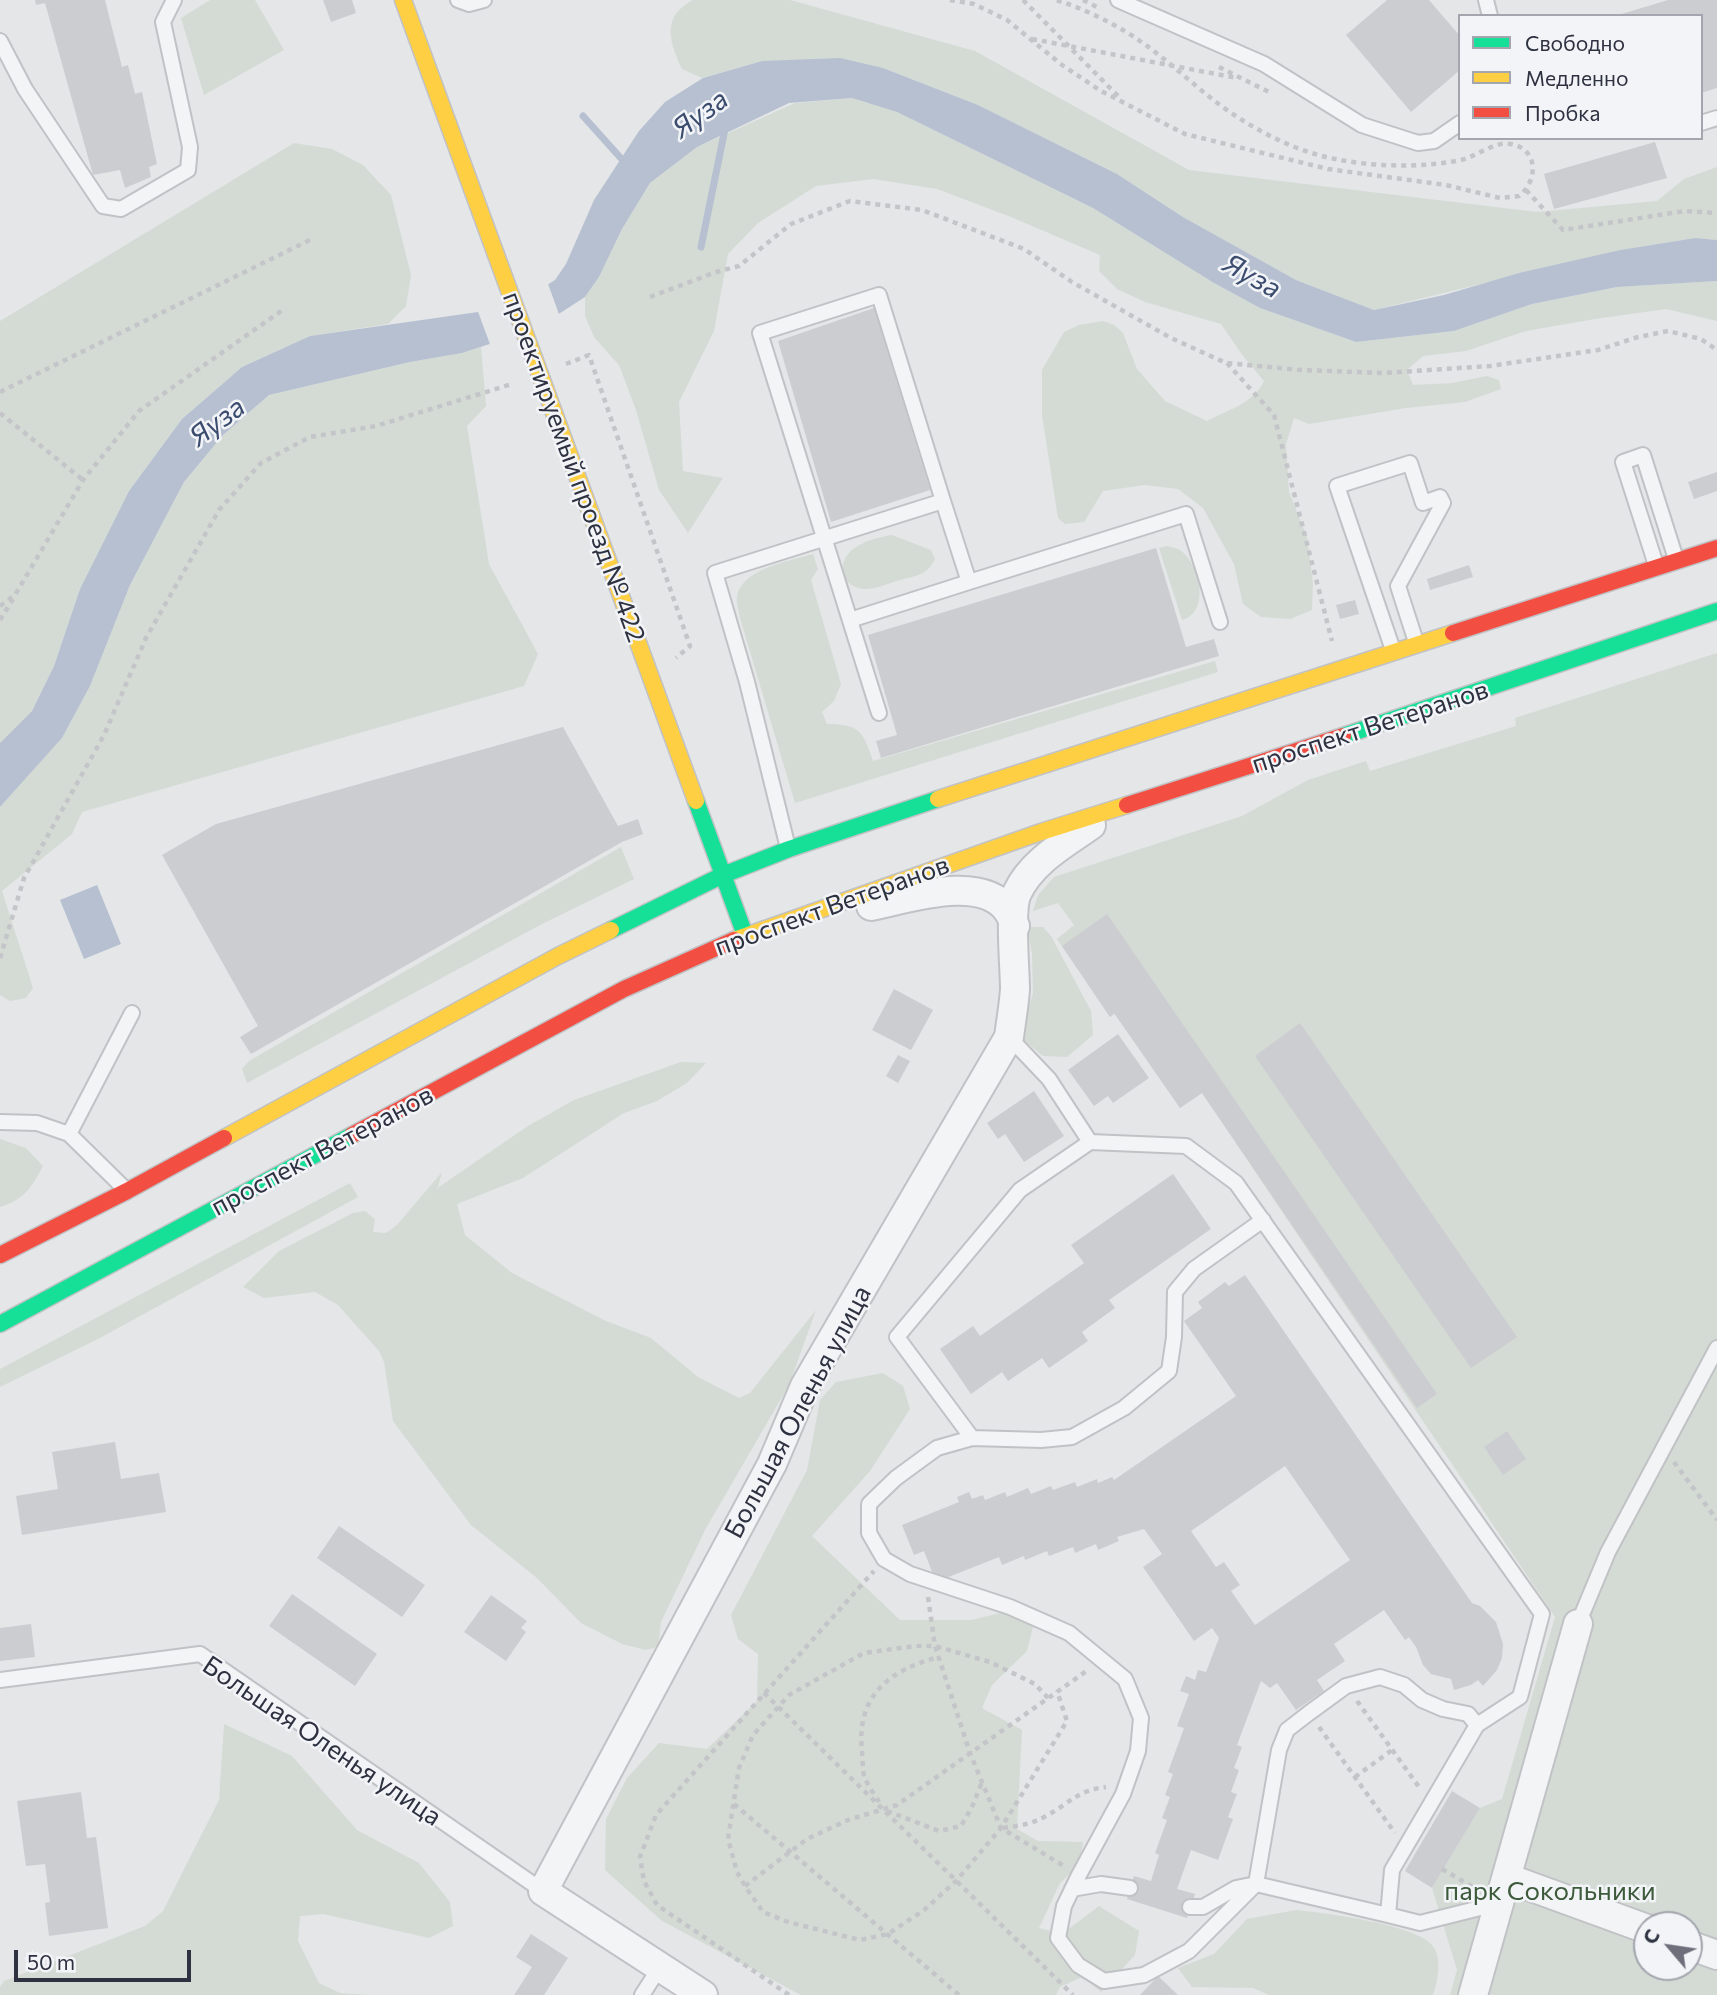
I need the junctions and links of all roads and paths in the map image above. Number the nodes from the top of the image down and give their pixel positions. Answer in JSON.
{"nodes":[{"id":1,"x":174,"y":0,"type":"edge"},
{"id":2,"x":403,"y":0,"type":"edge"},
{"id":3,"x":458,"y":0,"type":"edge"},
{"id":4,"x":484,"y":0,"type":"edge"},
{"id":5,"x":950,"y":0,"type":"edge"},
{"id":6,"x":1023,"y":0,"type":"edge"},
{"id":7,"x":1118,"y":0,"type":"edge"},
{"id":8,"x":1030,"y":39,"type":"junction"},
{"id":9,"x":0,"y":41,"type":"edge"},
{"id":10,"x":1068,"y":46,"type":"junction"},
{"id":11,"x":1245,"y":80,"type":"dead end"},
{"id":12,"x":1126,"y":105,"type":"junction"},
{"id":13,"x":1458,"y":124,"type":"edge"},
{"id":14,"x":1526,"y":190,"type":"dead end"},
{"id":15,"x":1500,"y":198,"type":"dead end"},
{"id":16,"x":1717,"y":213,"type":"edge"},
{"id":17,"x":313,"y":238,"type":"dead end"},
{"id":18,"x":650,"y":297,"type":"dead end"},
{"id":19,"x":284,"y":309,"type":"dead end"},
{"id":20,"x":1717,"y":350,"type":"edge"},
{"id":21,"x":1226,"y":363,"type":"junction"},
{"id":22,"x":564,"y":365,"type":"dead end"},
{"id":23,"x":512,"y":384,"type":"dead end"},
{"id":24,"x":0,"y":392,"type":"edge"},
{"id":25,"x":0,"y":413,"type":"edge"},
{"id":26,"x":83,"y":480,"type":"junction"},
{"id":27,"x":943,"y":501,"type":"junction"},
{"id":28,"x":825,"y":538,"type":"junction"},
{"id":29,"x":1717,"y":548,"type":"edge"},
{"id":30,"x":1676,"y":560,"type":"junction"},
{"id":31,"x":1656,"y":567,"type":"junction"},
{"id":32,"x":969,"y":582,"type":"junction"},
{"id":33,"x":15,"y":595,"type":"junction"},
{"id":34,"x":0,"y":606,"type":"edge"},
{"id":35,"x":1717,"y":611,"type":"edge"},
{"id":36,"x":0,"y":620,"type":"edge"},
{"id":37,"x":850,"y":620,"type":"junction"},
{"id":38,"x":1220,"y":622,"type":"dead end"},
{"id":39,"x":1417,"y":643,"type":"junction"},
{"id":40,"x":1334,"y":646,"type":"dead end"},
{"id":41,"x":1394,"y":651,"type":"junction"},
{"id":42,"x":676,"y":659,"type":"dead end"},
{"id":43,"x":879,"y":713,"type":"dead end"},
{"id":44,"x":1114,"y":810,"type":"junction"},
{"id":45,"x":789,"y":849,"type":"junction"},
{"id":46,"x":723,"y":875,"type":"junction"},
{"id":47,"x":1015,"y":926,"type":"junction"},
{"id":48,"x":755,"y":931,"type":"junction"},
{"id":49,"x":0,"y":958,"type":"edge"},
{"id":50,"x":132,"y":1013,"type":"dead end"},
{"id":51,"x":1009,"y":1037,"type":"junction"},
{"id":52,"x":0,"y":1122,"type":"edge"},
{"id":53,"x":69,"y":1133,"type":"junction"},
{"id":54,"x":1090,"y":1142,"type":"junction"},
{"id":55,"x":127,"y":1191,"type":"junction"},
{"id":56,"x":1263,"y":1220,"type":"junction"},
{"id":57,"x":0,"y":1255,"type":"edge"},
{"id":58,"x":0,"y":1324,"type":"edge"},
{"id":59,"x":1717,"y":1348,"type":"edge"},
{"id":60,"x":972,"y":1438,"type":"junction"},
{"id":61,"x":1664,"y":1447,"type":"junction"},
{"id":62,"x":1717,"y":1520,"type":"edge"},
{"id":63,"x":884,"y":1559,"type":"junction"},
{"id":64,"x":925,"y":1579,"type":"junction"},
{"id":65,"x":1578,"y":1624,"type":"joint"},
{"id":66,"x":935,"y":1646,"type":"junction"},
{"id":67,"x":939,"y":1657,"type":"junction"},
{"id":68,"x":1103,"y":1659,"type":"junction"},
{"id":69,"x":0,"y":1680,"type":"edge"},
{"id":70,"x":1346,"y":1686,"type":"junction"},
{"id":71,"x":1058,"y":1691,"type":"junction"},
{"id":72,"x":765,"y":1693,"type":"junction"},
{"id":73,"x":1048,"y":1698,"type":"junction"},
{"id":74,"x":778,"y":1706,"type":"junction"},
{"id":75,"x":1309,"y":1713,"type":"junction"},
{"id":76,"x":1477,"y":1725,"type":"junction"},
{"id":77,"x":1392,"y":1750,"type":"junction"},
{"id":78,"x":970,"y":1753,"type":"junction"},
{"id":79,"x":1355,"y":1777,"type":"junction"},
{"id":80,"x":982,"y":1781,"type":"junction"},
{"id":81,"x":1123,"y":1794,"type":"junction"},
{"id":82,"x":734,"y":1804,"type":"junction"},
{"id":83,"x":1431,"y":1804,"type":"junction"},
{"id":84,"x":883,"y":1810,"type":"junction"},
{"id":85,"x":1001,"y":1828,"type":"junction"},
{"id":86,"x":1405,"y":1847,"type":"junction"},
{"id":87,"x":790,"y":1851,"type":"junction"},
{"id":88,"x":1079,"y":1875,"type":"junction"},
{"id":89,"x":956,"y":1881,"type":"junction"},
{"id":90,"x":1256,"y":1884,"type":"junction"},
{"id":91,"x":745,"y":1886,"type":"junction"},
{"id":92,"x":1130,"y":1888,"type":"dead end"},
{"id":93,"x":1072,"y":1889,"type":"junction"},
{"id":94,"x":1503,"y":1890,"type":"junction"},
{"id":95,"x":543,"y":1891,"type":"junction"},
{"id":96,"x":1190,"y":1908,"type":"dead end"},
{"id":97,"x":1388,"y":1915,"type":"junction"},
{"id":98,"x":1633,"y":1925,"type":"edge"},
{"id":99,"x":888,"y":1934,"type":"junction"},
{"id":100,"x":660,"y":1967,"type":"junction"},
{"id":101,"x":642,"y":1995,"type":"edge"},
{"id":102,"x":703,"y":1995,"type":"edge"},
{"id":103,"x":789,"y":1995,"type":"edge"},
{"id":104,"x":959,"y":1995,"type":"edge"},
{"id":105,"x":1073,"y":1995,"type":"edge"},
{"id":106,"x":1473,"y":1995,"type":"edge"}],
"edges":[{"from":1,"to":9,"type":"lane"},
{"from":2,"to":46,"type":"main road","name":"проектируемый проезд № 422","bridge":true},
{"from":3,"to":4,"type":"lane"},
{"from":5,"to":8,"type":"path"},
{"from":6,"to":10,"type":"path"},
{"from":7,"to":13,"type":"lane"},
{"from":8,"to":10,"type":"path"},
{"from":8,"to":12,"type":"path"},
{"from":10,"to":11,"type":"path"},
{"from":10,"to":12,"type":"path"},
{"from":12,"to":15,"type":"path"},
{"from":14,"to":16,"type":"path"},
{"from":17,"to":24,"type":"path"},
{"from":18,"to":21,"type":"path"},
{"from":19,"to":26,"type":"path"},
{"from":20,"to":21,"type":"path"},
{"from":21,"to":40,"type":"path"},
{"from":22,"to":42,"type":"path"},
{"from":23,"to":49,"type":"path"},
{"from":25,"to":26,"type":"path"},
{"from":26,"to":33,"type":"path"},
{"from":27,"to":28,"type":"lane"},
{"from":27,"to":28,"type":"lane"},
{"from":27,"to":32,"type":"lane"},
{"from":28,"to":37,"type":"lane"},
{"from":28,"to":45,"type":"lane"},
{"from":29,"to":30,"type":"main road"},
{"from":30,"to":31,"type":"main road"},
{"from":30,"to":31,"type":"lane"},
{"from":31,"to":39,"type":"main road"},
{"from":32,"to":37,"type":"lane"},
{"from":32,"to":38,"type":"lane"},
{"from":33,"to":34,"type":"path"},
{"from":33,"to":36,"type":"path"},
{"from":35,"to":44,"type":"main road","name":"проспект Ветеранов"},
{"from":37,"to":43,"type":"lane"},
{"from":39,"to":41,"type":"main road"},
{"from":39,"to":41,"type":"lane"},
{"from":41,"to":45,"type":"main road"},
{"from":44,"to":47,"type":"street","name":"Большая Оленья улица"},
{"from":44,"to":48,"type":"main road","name":"проспект Ветеранов"},
{"from":45,"to":46,"type":"main road"},
{"from":46,"to":48,"type":"main road","name":"проектируемый проезд № 422"},
{"from":46,"to":55,"type":"main road"},
{"from":47,"to":48,"type":"street"},
{"from":47,"to":51,"type":"street","name":"Большая Оленья улица"},
{"from":48,"to":58,"type":"main road","name":"проспект Ветеранов"},
{"from":50,"to":53,"type":"lane"},
{"from":51,"to":54,"type":"lane"},
{"from":51,"to":95,"type":"street","name":"Большая Оленья улица"},
{"from":52,"to":53,"type":"lane"},
{"from":53,"to":55,"type":"lane"},
{"from":54,"to":56,"type":"lane"},
{"from":54,"to":60,"type":"lane"},
{"from":55,"to":57,"type":"main road"},
{"from":56,"to":60,"type":"lane"},
{"from":56,"to":76,"type":"lane"},
{"from":59,"to":61,"type":"lane"},
{"from":60,"to":63,"type":"lane"},
{"from":61,"to":62,"type":"path"},
{"from":61,"to":65,"type":"lane"},
{"from":63,"to":64,"type":"lane"},
{"from":63,"to":72,"type":"path"},
{"from":64,"to":66,"type":"path"},
{"from":64,"to":68,"type":"lane"},
{"from":65,"to":94,"type":"street"},
{"from":66,"to":67,"type":"path"},
{"from":66,"to":73,"type":"path"},
{"from":66,"to":74,"type":"path"},
{"from":67,"to":78,"type":"path"},
{"from":67,"to":84,"type":"path"},
{"from":68,"to":71,"type":"path"},
{"from":68,"to":81,"type":"lane"},
{"from":69,"to":95,"type":"lane","name":"Большая Оленья улица"},
{"from":70,"to":75,"type":"lane"},
{"from":70,"to":76,"type":"lane"},
{"from":70,"to":77,"type":"path"},
{"from":71,"to":73,"type":"path"},
{"from":71,"to":85,"type":"path"},
{"from":72,"to":74,"type":"path"},
{"from":72,"to":103,"type":"path"},
{"from":73,"to":78,"type":"path"},
{"from":74,"to":82,"type":"path"},
{"from":74,"to":84,"type":"path"},
{"from":75,"to":79,"type":"path"},
{"from":75,"to":90,"type":"lane"},
{"from":76,"to":83,"type":"lane"},
{"from":77,"to":79,"type":"path"},
{"from":77,"to":83,"type":"path"},
{"from":78,"to":80,"type":"path"},
{"from":78,"to":84,"type":"path"},
{"from":79,"to":86,"type":"path"},
{"from":80,"to":84,"type":"path"},
{"from":80,"to":85,"type":"path"},
{"from":81,"to":85,"type":"path"},
{"from":81,"to":88,"type":"lane"},
{"from":82,"to":87,"type":"path"},
{"from":82,"to":91,"type":"path"},
{"from":83,"to":86,"type":"lane"},
{"from":84,"to":87,"type":"path"},
{"from":84,"to":89,"type":"path"},
{"from":85,"to":88,"type":"path"},
{"from":85,"to":89,"type":"path"},
{"from":86,"to":97,"type":"lane"},
{"from":87,"to":91,"type":"path"},
{"from":87,"to":99,"type":"path"},
{"from":88,"to":93,"type":"lane"},
{"from":89,"to":99,"type":"path"},
{"from":89,"to":105,"type":"path"},
{"from":90,"to":93,"type":"lane"},
{"from":90,"to":96,"type":"lane"},
{"from":90,"to":97,"type":"lane"},
{"from":91,"to":99,"type":"path"},
{"from":92,"to":93,"type":"lane"},
{"from":94,"to":97,"type":"lane"},
{"from":94,"to":98,"type":"street"},
{"from":94,"to":106,"type":"street"},
{"from":95,"to":100,"type":"street","name":"Большая Оленья улица"},
{"from":99,"to":104,"type":"path"},
{"from":100,"to":101,"type":"lane"},
{"from":100,"to":102,"type":"street","name":"Большая Оленья улица"}]}
